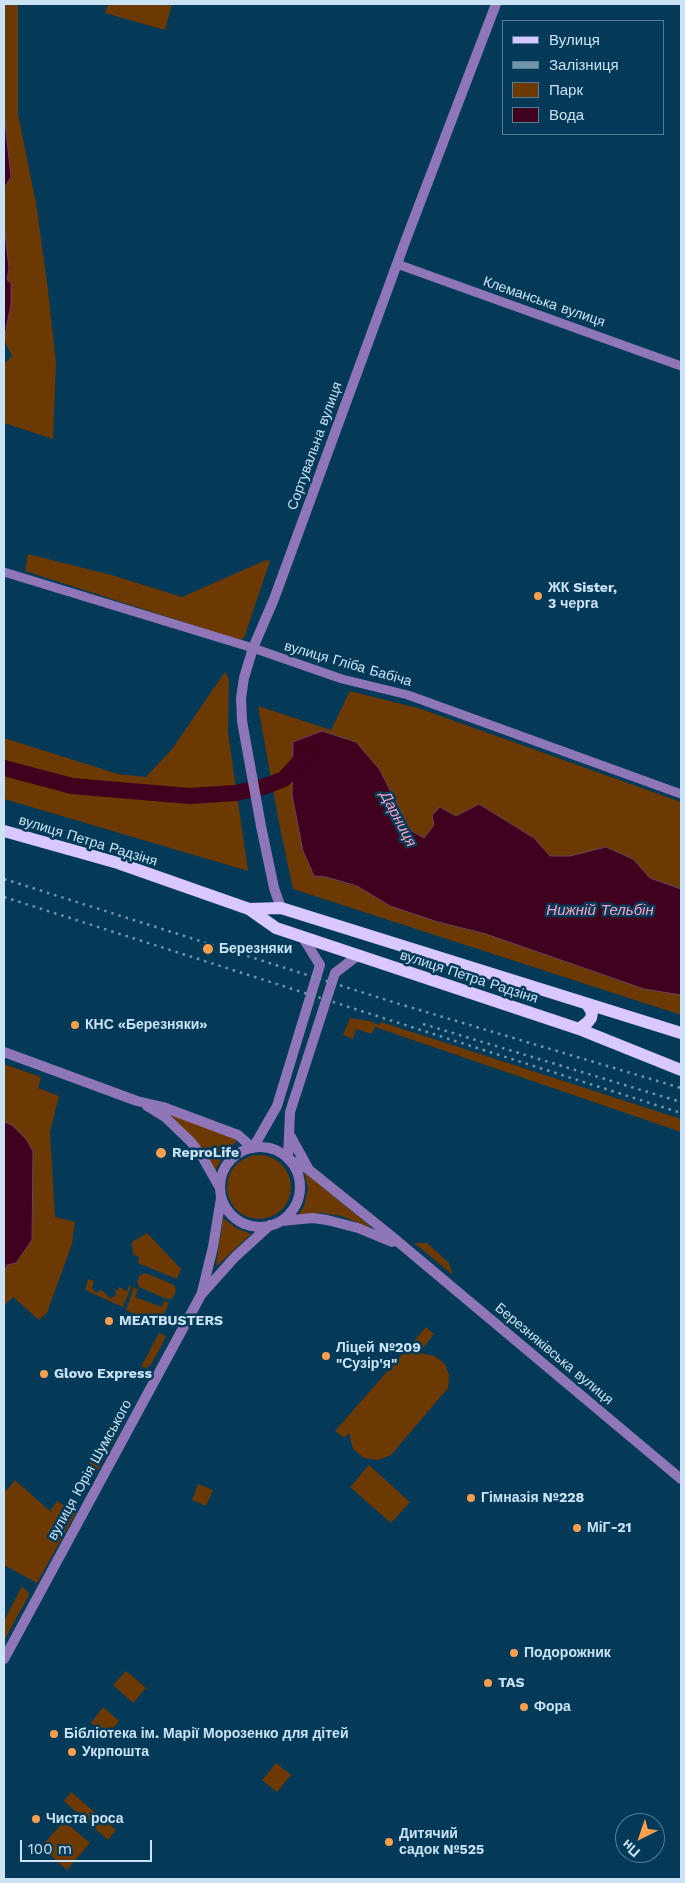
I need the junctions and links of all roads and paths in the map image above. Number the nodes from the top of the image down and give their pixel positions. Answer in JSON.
{"nodes":[{"id":1,"x":496,"y":4,"type":"edge"},
{"id":2,"x":397,"y":264,"type":"junction"},
{"id":3,"x":681,"y":366,"type":"edge"},
{"id":4,"x":4,"y":572,"type":"edge"},
{"id":5,"x":253,"y":648,"type":"junction"},
{"id":6,"x":681,"y":794,"type":"edge"},
{"id":7,"x":4,"y":831,"type":"edge"},
{"id":8,"x":281,"y":908,"type":"junction"},
{"id":9,"x":248,"y":909,"type":"junction"},
{"id":10,"x":302,"y":936,"type":"junction"},
{"id":11,"x":357,"y":956,"type":"junction"},
{"id":12,"x":587,"y":1004,"type":"junction"},
{"id":13,"x":579,"y":1028,"type":"junction"},
{"id":14,"x":681,"y":1033,"type":"edge"},
{"id":15,"x":4,"y":1052,"type":"edge"},
{"id":16,"x":681,"y":1070,"type":"edge"},
{"id":17,"x":138,"y":1101,"type":"junction"},
{"id":18,"x":272,"y":1116,"type":"junction"},
{"id":19,"x":288,"y":1127,"type":"junction"},
{"id":20,"x":238,"y":1135,"type":"junction"},
{"id":21,"x":253,"y":1148,"type":"junction"},
{"id":22,"x":288,"y":1159,"type":"junction"},
{"id":23,"x":308,"y":1168,"type":"junction"},
{"id":24,"x":221,"y":1193,"type":"junction"},
{"id":25,"x":274,"y":1223,"type":"junction"},
{"id":26,"x":409,"y":1251,"type":"junction"},
{"id":27,"x":201,"y":1295,"type":"junction"},
{"id":28,"x":681,"y":1479,"type":"edge"},
{"id":29,"x":4,"y":1659,"type":"edge"}],
"edges":[{"from":1,"to":2,"type":"street","name":"Сортувальна вулиця"},
{"from":2,"to":3,"type":"street","name":"Клеманська вулиця"},
{"from":2,"to":5,"type":"street","name":"Сортувальна вулиця"},
{"from":4,"to":5,"type":"street","name":"вулиця Гліба Бабіча"},
{"from":5,"to":6,"type":"street","name":"вулиця Гліба Бабіча"},
{"from":5,"to":8,"type":"street","name":"Сортувальна вулиця"},
{"from":7,"to":9,"type":"main road","name":"вулиця Петра Радзіня"},
{"from":8,"to":9,"type":"main road","name":"вулиця Петра Радзіня"},
{"from":8,"to":12,"type":"main road","name":"вулиця Петра Радзіня"},
{"from":9,"to":10,"type":"main road","name":"вулиця Петра Радзіня"},
{"from":10,"to":11,"type":"main road","name":"вулиця Петра Радзіня"},
{"from":10,"to":18,"type":"street"},
{"from":11,"to":13,"type":"main road","name":"вулиця Петра Радзіня"},
{"from":11,"to":19,"type":"street"},
{"from":12,"to":13,"type":"main road"},
{"from":12,"to":14,"type":"main road","name":"вулиця Петра Радзіня"},
{"from":13,"to":16,"type":"main road","name":"вулиця Петра Радзіня"},
{"from":15,"to":17,"type":"street"},
{"from":17,"to":20,"type":"street"},
{"from":17,"to":24,"type":"street"},
{"from":18,"to":20,"type":"street"},
{"from":18,"to":21,"type":"street"},
{"from":19,"to":22,"type":"street"},
{"from":19,"to":23,"type":"street"},
{"from":20,"to":21,"type":"street"},
{"from":21,"to":22,"type":"street"},
{"from":21,"to":24,"type":"street"},
{"from":22,"to":23,"type":"street","name":"Березняківська вулиця"},
{"from":22,"to":25,"type":"street"},
{"from":23,"to":26,"type":"street","name":"Березняківська вулиця"},
{"from":24,"to":25,"type":"street"},
{"from":24,"to":27,"type":"street","name":"вулиця Юрія Шумського"},
{"from":25,"to":26,"type":"street","name":"Березняківська вулиця"},
{"from":25,"to":27,"type":"street","name":"вулиця Юрія Шумського"},
{"from":26,"to":28,"type":"street","name":"Березняківська вулиця"},
{"from":27,"to":29,"type":"street","name":"вулиця Юрія Шумського"}]}
